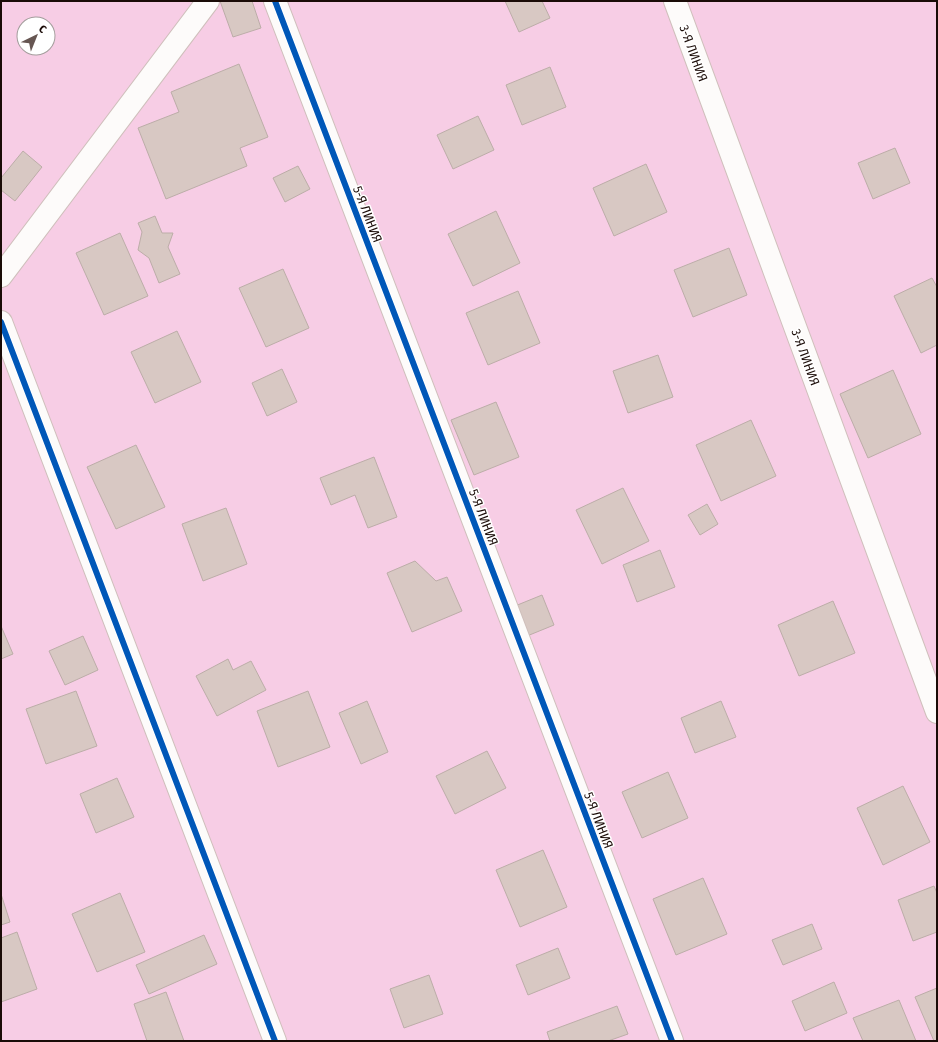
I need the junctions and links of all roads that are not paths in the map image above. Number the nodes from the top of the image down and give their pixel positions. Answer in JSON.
{"nodes":[{"id":1,"x":208,"y":1,"type":"edge"},
{"id":2,"x":275,"y":1,"type":"edge"},
{"id":3,"x":675,"y":1,"type":"edge"},
{"id":4,"x":1,"y":276,"type":"edge"},
{"id":5,"x":1,"y":322,"type":"edge"},
{"id":6,"x":937,"y":712,"type":"edge"},
{"id":7,"x":275,"y":1041,"type":"edge"},
{"id":8,"x":672,"y":1041,"type":"edge"}],
"edges":[{"from":1,"to":4,"type":"street"},
{"from":2,"to":8,"type":"street","name":"5-Я ЛИНИЯ"},
{"from":3,"to":6,"type":"street","name":"3-Я ЛИНИЯ"},
{"from":5,"to":7,"type":"street"}]}
